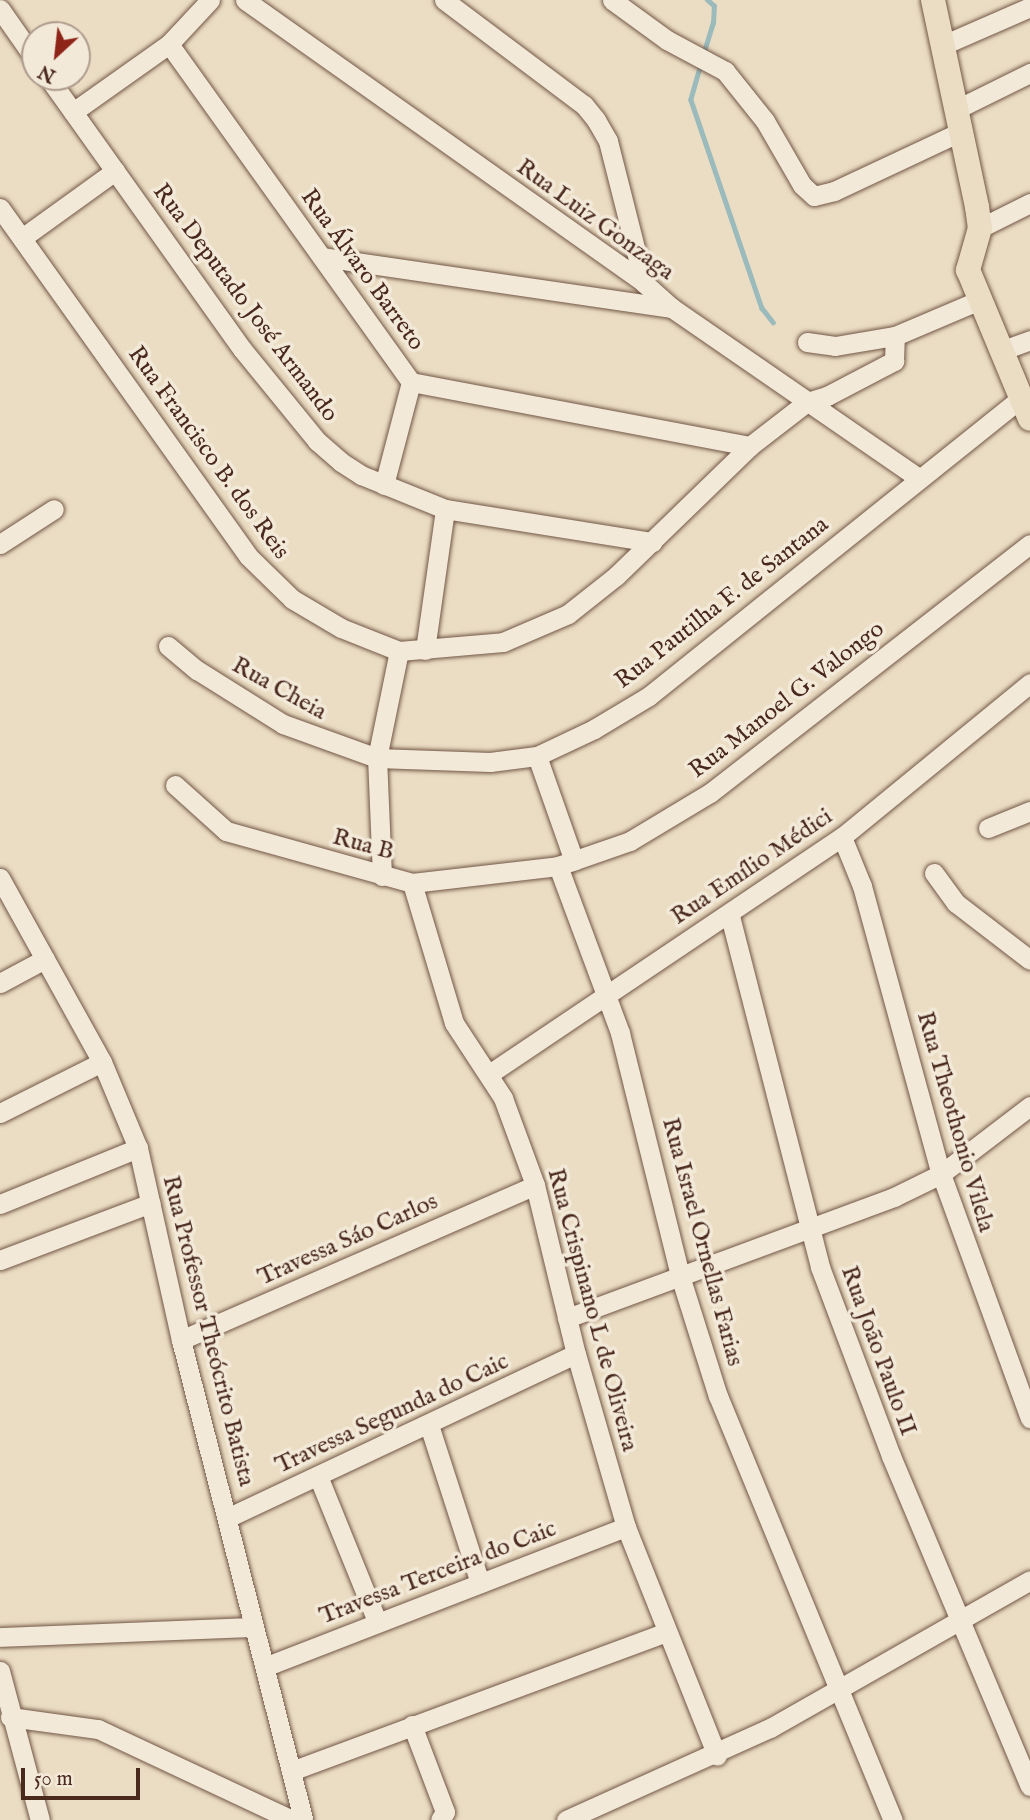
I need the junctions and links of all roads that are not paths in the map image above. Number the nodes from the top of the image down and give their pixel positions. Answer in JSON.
{"nodes":[{"id":1,"x":209,"y":0,"type":"edge"},
{"id":2,"x":245,"y":0,"type":"edge"},
{"id":3,"x":444,"y":0,"type":"edge"},
{"id":4,"x":612,"y":0,"type":"edge"},
{"id":5,"x":933,"y":0,"type":"edge"},
{"id":6,"x":1030,"y":7,"type":"edge"},
{"id":7,"x":0,"y":9,"type":"edge"},
{"id":8,"x":21,"y":38,"type":"edge"},
{"id":9,"x":169,"y":44,"type":"junction"},
{"id":10,"x":943,"y":45,"type":"junction"},
{"id":11,"x":1030,"y":73,"type":"edge"},
{"id":12,"x":58,"y":91,"type":"edge"},
{"id":13,"x":73,"y":112,"type":"junction"},
{"id":14,"x":957,"y":121,"type":"junction"},
{"id":15,"x":115,"y":171,"type":"junction"},
{"id":16,"x":1030,"y":202,"type":"edge"},
{"id":17,"x":0,"y":208,"type":"edge"},
{"id":18,"x":980,"y":228,"type":"junction"},
{"id":19,"x":22,"y":238,"type":"junction"},
{"id":20,"x":322,"y":257,"type":"junction"},
{"id":21,"x":644,"y":282,"type":"junction"},
{"id":22,"x":980,"y":300,"type":"junction"},
{"id":23,"x":672,"y":308,"type":"junction"},
{"id":24,"x":895,"y":336,"type":"junction"},
{"id":25,"x":1030,"y":340,"type":"edge"},
{"id":26,"x":807,"y":342,"type":"dead end"},
{"id":27,"x":1003,"y":350,"type":"junction"},
{"id":28,"x":411,"y":382,"type":"junction"},
{"id":29,"x":807,"y":402,"type":"junction"},
{"id":30,"x":1025,"y":408,"type":"edge"},
{"id":31,"x":750,"y":446,"type":"junction"},
{"id":32,"x":918,"y":478,"type":"junction"},
{"id":33,"x":384,"y":485,"type":"junction"},
{"id":34,"x":54,"y":509,"type":"dead end"},
{"id":35,"x":445,"y":509,"type":"junction"},
{"id":36,"x":2,"y":538,"type":"edge"},
{"id":37,"x":652,"y":542,"type":"junction"},
{"id":38,"x":1030,"y":544,"type":"edge"},
{"id":39,"x":167,"y":646,"type":"dead end"},
{"id":40,"x":425,"y":650,"type":"junction"},
{"id":41,"x":399,"y":651,"type":"junction"},
{"id":42,"x":1030,"y":683,"type":"edge"},
{"id":43,"x":537,"y":755,"type":"junction"},
{"id":44,"x":377,"y":758,"type":"junction"},
{"id":45,"x":175,"y":785,"type":"dead end"},
{"id":46,"x":1030,"y":811,"type":"edge"},
{"id":47,"x":988,"y":828,"type":"dead end"},
{"id":48,"x":842,"y":837,"type":"junction"},
{"id":49,"x":566,"y":864,"type":"junction"},
{"id":50,"x":934,"y":873,"type":"dead end"},
{"id":51,"x":382,"y":876,"type":"junction"},
{"id":52,"x":0,"y":878,"type":"edge"},
{"id":53,"x":412,"y":883,"type":"junction"},
{"id":54,"x":730,"y":916,"type":"junction"},
{"id":55,"x":45,"y":959,"type":"junction"},
{"id":56,"x":1030,"y":960,"type":"edge"},
{"id":57,"x":0,"y":982,"type":"edge"},
{"id":58,"x":606,"y":992,"type":"junction"},
{"id":59,"x":102,"y":1062,"type":"junction"},
{"id":60,"x":489,"y":1074,"type":"junction"},
{"id":61,"x":1030,"y":1106,"type":"edge"},
{"id":62,"x":0,"y":1113,"type":"edge"},
{"id":63,"x":138,"y":1148,"type":"junction"},
{"id":64,"x":941,"y":1174,"type":"junction"},
{"id":65,"x":535,"y":1185,"type":"junction"},
{"id":66,"x":151,"y":1203,"type":"junction"},
{"id":67,"x":0,"y":1204,"type":"edge"},
{"id":68,"x":810,"y":1230,"type":"junction"},
{"id":69,"x":0,"y":1260,"type":"edge"},
{"id":70,"x":681,"y":1279,"type":"junction"},
{"id":71,"x":567,"y":1318,"type":"junction"},
{"id":72,"x":181,"y":1340,"type":"junction"},
{"id":73,"x":576,"y":1354,"type":"junction"},
{"id":74,"x":1030,"y":1418,"type":"edge"},
{"id":75,"x":429,"y":1425,"type":"junction"},
{"id":76,"x":318,"y":1476,"type":"junction"},
{"id":77,"x":229,"y":1517,"type":"junction"},
{"id":78,"x":626,"y":1527,"type":"junction"},
{"id":79,"x":1030,"y":1580,"type":"edge"},
{"id":80,"x":480,"y":1583,"type":"junction"},
{"id":81,"x":377,"y":1621,"type":"junction"},
{"id":82,"x":959,"y":1623,"type":"junction"},
{"id":83,"x":254,"y":1628,"type":"junction"},
{"id":84,"x":666,"y":1632,"type":"junction"},
{"id":85,"x":0,"y":1637,"type":"edge"},
{"id":86,"x":267,"y":1666,"type":"junction"},
{"id":87,"x":0,"y":1671,"type":"edge"},
{"id":88,"x":842,"y":1690,"type":"junction"},
{"id":89,"x":10,"y":1717,"type":"junction"},
{"id":90,"x":412,"y":1725,"type":"junction"},
{"id":91,"x":716,"y":1756,"type":"junction"},
{"id":92,"x":291,"y":1771,"type":"junction"},
{"id":93,"x":1030,"y":1786,"type":"edge"},
{"id":94,"x":40,"y":1820,"type":"edge"},
{"id":95,"x":292,"y":1820,"type":"edge"},
{"id":96,"x":303,"y":1820,"type":"edge"},
{"id":97,"x":440,"y":1820,"type":"edge"},
{"id":98,"x":566,"y":1820,"type":"edge"},
{"id":99,"x":893,"y":1820,"type":"edge"}],
"edges":[{"from":1,"to":9,"type":"street"},
{"from":2,"to":21,"type":"street","name":"Rua Luiz Gonzaga"},
{"from":3,"to":21,"type":"street"},
{"from":4,"to":14,"type":"street"},
{"from":5,"to":10,"type":"main road"},
{"from":6,"to":10,"type":"street"},
{"from":7,"to":8,"type":"street"},
{"from":9,"to":13,"type":"street"},
{"from":9,"to":20,"type":"street","name":"Rua Álvaro Barreto"},
{"from":10,"to":14,"type":"main road"},
{"from":11,"to":14,"type":"street"},
{"from":12,"to":13,"type":"street","name":"Rua Deputado José Armando"},
{"from":13,"to":15,"type":"street","name":"Rua Deputado José Armando"},
{"from":14,"to":18,"type":"main road"},
{"from":15,"to":19,"type":"street"},
{"from":15,"to":33,"type":"street","name":"Rua Deputado José Armando"},
{"from":16,"to":18,"type":"street"},
{"from":17,"to":19,"type":"street","name":"Rua Francisco B. dos Reis"},
{"from":18,"to":22,"type":"main road"},
{"from":19,"to":41,"type":"street","name":"Rua Francisco B. dos Reis"},
{"from":20,"to":23,"type":"street"},
{"from":20,"to":28,"type":"street","name":"Rua Álvaro Barreto"},
{"from":21,"to":23,"type":"street","name":"Rua Luiz Gonzaga"},
{"from":22,"to":24,"type":"street"},
{"from":22,"to":27,"type":"main road"},
{"from":23,"to":29,"type":"street","name":"Rua Luiz Gonzaga"},
{"from":24,"to":26,"type":"street"},
{"from":24,"to":29,"type":"street","name":"Rua Francisco B. dos Reis"},
{"from":25,"to":27,"type":"street"},
{"from":27,"to":30,"type":"main road"},
{"from":28,"to":31,"type":"street","name":"Rua Álvaro Barreto"},
{"from":28,"to":33,"type":"street"},
{"from":29,"to":31,"type":"street","name":"Rua Francisco B. dos Reis"},
{"from":29,"to":32,"type":"street","name":"Rua Luiz Gonzaga"},
{"from":30,"to":32,"type":"street","name":"Rua Pautilha F. de Santana"},
{"from":31,"to":37,"type":"street","name":"Rua Francisco B. dos Reis"},
{"from":32,"to":43,"type":"street","name":"Rua Pautilha F. de Santana"},
{"from":33,"to":35,"type":"street","name":"Rua Deputado José Armando"},
{"from":34,"to":36,"type":"street"},
{"from":35,"to":37,"type":"street","name":"Rua Deputado José Armando"},
{"from":35,"to":40,"type":"street"},
{"from":37,"to":40,"type":"street","name":"Rua Francisco B. dos Reis"},
{"from":38,"to":49,"type":"street","name":"Rua Manoel G. Valongo"},
{"from":39,"to":44,"type":"street","name":"Rua Cheia"},
{"from":40,"to":41,"type":"street","name":"Rua Francisco B. dos Reis"},
{"from":41,"to":44,"type":"street"},
{"from":42,"to":48,"type":"street","name":"Rua Emílio Médici"},
{"from":43,"to":44,"type":"street","name":"Rua Pautilha F. de Santana"},
{"from":43,"to":49,"type":"street","name":"Rua Israel Ornellas Farias"},
{"from":44,"to":51,"type":"street"},
{"from":45,"to":51,"type":"street","name":"Rua B"},
{"from":46,"to":47,"type":"street"},
{"from":48,"to":54,"type":"street","name":"Rua Emílio Médici"},
{"from":48,"to":64,"type":"street","name":"Rua Theothonio Vilela"},
{"from":49,"to":53,"type":"street","name":"Rua B"},
{"from":49,"to":58,"type":"street","name":"Rua Israel Ornellas Farias"},
{"from":50,"to":56,"type":"street"},
{"from":51,"to":53,"type":"street","name":"Rua B"},
{"from":52,"to":55,"type":"street","name":"Rua Professor Theócrito Batista"},
{"from":53,"to":60,"type":"street","name":"Rua Crispinano L de Oliveira"},
{"from":54,"to":58,"type":"street","name":"Rua Emílio Médici"},
{"from":54,"to":68,"type":"street","name":"Rua João Paulo II"},
{"from":55,"to":57,"type":"street"},
{"from":55,"to":59,"type":"street","name":"Rua Professor Theócrito Batista"},
{"from":58,"to":60,"type":"street","name":"Rua Emílio Médici"},
{"from":58,"to":70,"type":"street","name":"Rua Israel Ornellas Farias"},
{"from":59,"to":62,"type":"street"},
{"from":59,"to":63,"type":"street","name":"Rua Professor Theócrito Batista"},
{"from":60,"to":65,"type":"street","name":"Rua Crispinano L de Oliveira"},
{"from":61,"to":64,"type":"street"},
{"from":63,"to":66,"type":"street","name":"Rua Professor Theócrito Batista"},
{"from":63,"to":67,"type":"street"},
{"from":64,"to":68,"type":"street"},
{"from":64,"to":74,"type":"street","name":"Rua Theothonio Vilela"},
{"from":65,"to":71,"type":"street","name":"Rua Crispinano L de Oliveira"},
{"from":65,"to":72,"type":"street","name":"Travessa Sáo Carlos"},
{"from":66,"to":69,"type":"street"},
{"from":66,"to":72,"type":"street","name":"Rua Professor Theócrito Batista"},
{"from":68,"to":70,"type":"street"},
{"from":68,"to":82,"type":"street","name":"Rua João Paulo II"},
{"from":70,"to":71,"type":"street"},
{"from":70,"to":88,"type":"street","name":"Rua Israel Ornellas Farias"},
{"from":71,"to":73,"type":"street","name":"Rua Crispinano L de Oliveira"},
{"from":72,"to":77,"type":"street","name":"Rua Professor Theócrito Batista"},
{"from":73,"to":75,"type":"street","name":"Travessa Segunda do Caic"},
{"from":73,"to":78,"type":"street","name":"Rua Crispinano L de Oliveira"},
{"from":75,"to":76,"type":"street","name":"Travessa Segunda do Caic"},
{"from":75,"to":80,"type":"street"},
{"from":76,"to":77,"type":"street","name":"Travessa Segunda do Caic"},
{"from":76,"to":81,"type":"street"},
{"from":77,"to":83,"type":"street","name":"Rua Professor Theócrito Batista"},
{"from":78,"to":80,"type":"street","name":"Travessa Terceira do Caic"},
{"from":78,"to":84,"type":"street","name":"Rua Crispinano L de Oliveira"},
{"from":79,"to":82,"type":"street"},
{"from":80,"to":81,"type":"street","name":"Travessa Terceira do Caic"},
{"from":81,"to":86,"type":"street","name":"Travessa Terceira do Caic"},
{"from":82,"to":88,"type":"street"},
{"from":82,"to":93,"type":"street","name":"Rua João Paulo II"},
{"from":83,"to":85,"type":"street"},
{"from":83,"to":86,"type":"street","name":"Rua Professor Theócrito Batista"},
{"from":84,"to":90,"type":"street"},
{"from":84,"to":91,"type":"street","name":"Rua Crispinano L de Oliveira"},
{"from":86,"to":92,"type":"street","name":"Rua Professor Theócrito Batista"},
{"from":87,"to":89,"type":"street"},
{"from":88,"to":91,"type":"street"},
{"from":88,"to":99,"type":"street","name":"Rua Israel Ornellas Farias"},
{"from":89,"to":94,"type":"street"},
{"from":89,"to":95,"type":"street"},
{"from":90,"to":92,"type":"street"},
{"from":90,"to":97,"type":"street"},
{"from":91,"to":98,"type":"street"},
{"from":92,"to":96,"type":"street","name":"Rua Professor Theócrito Batista"}]}
